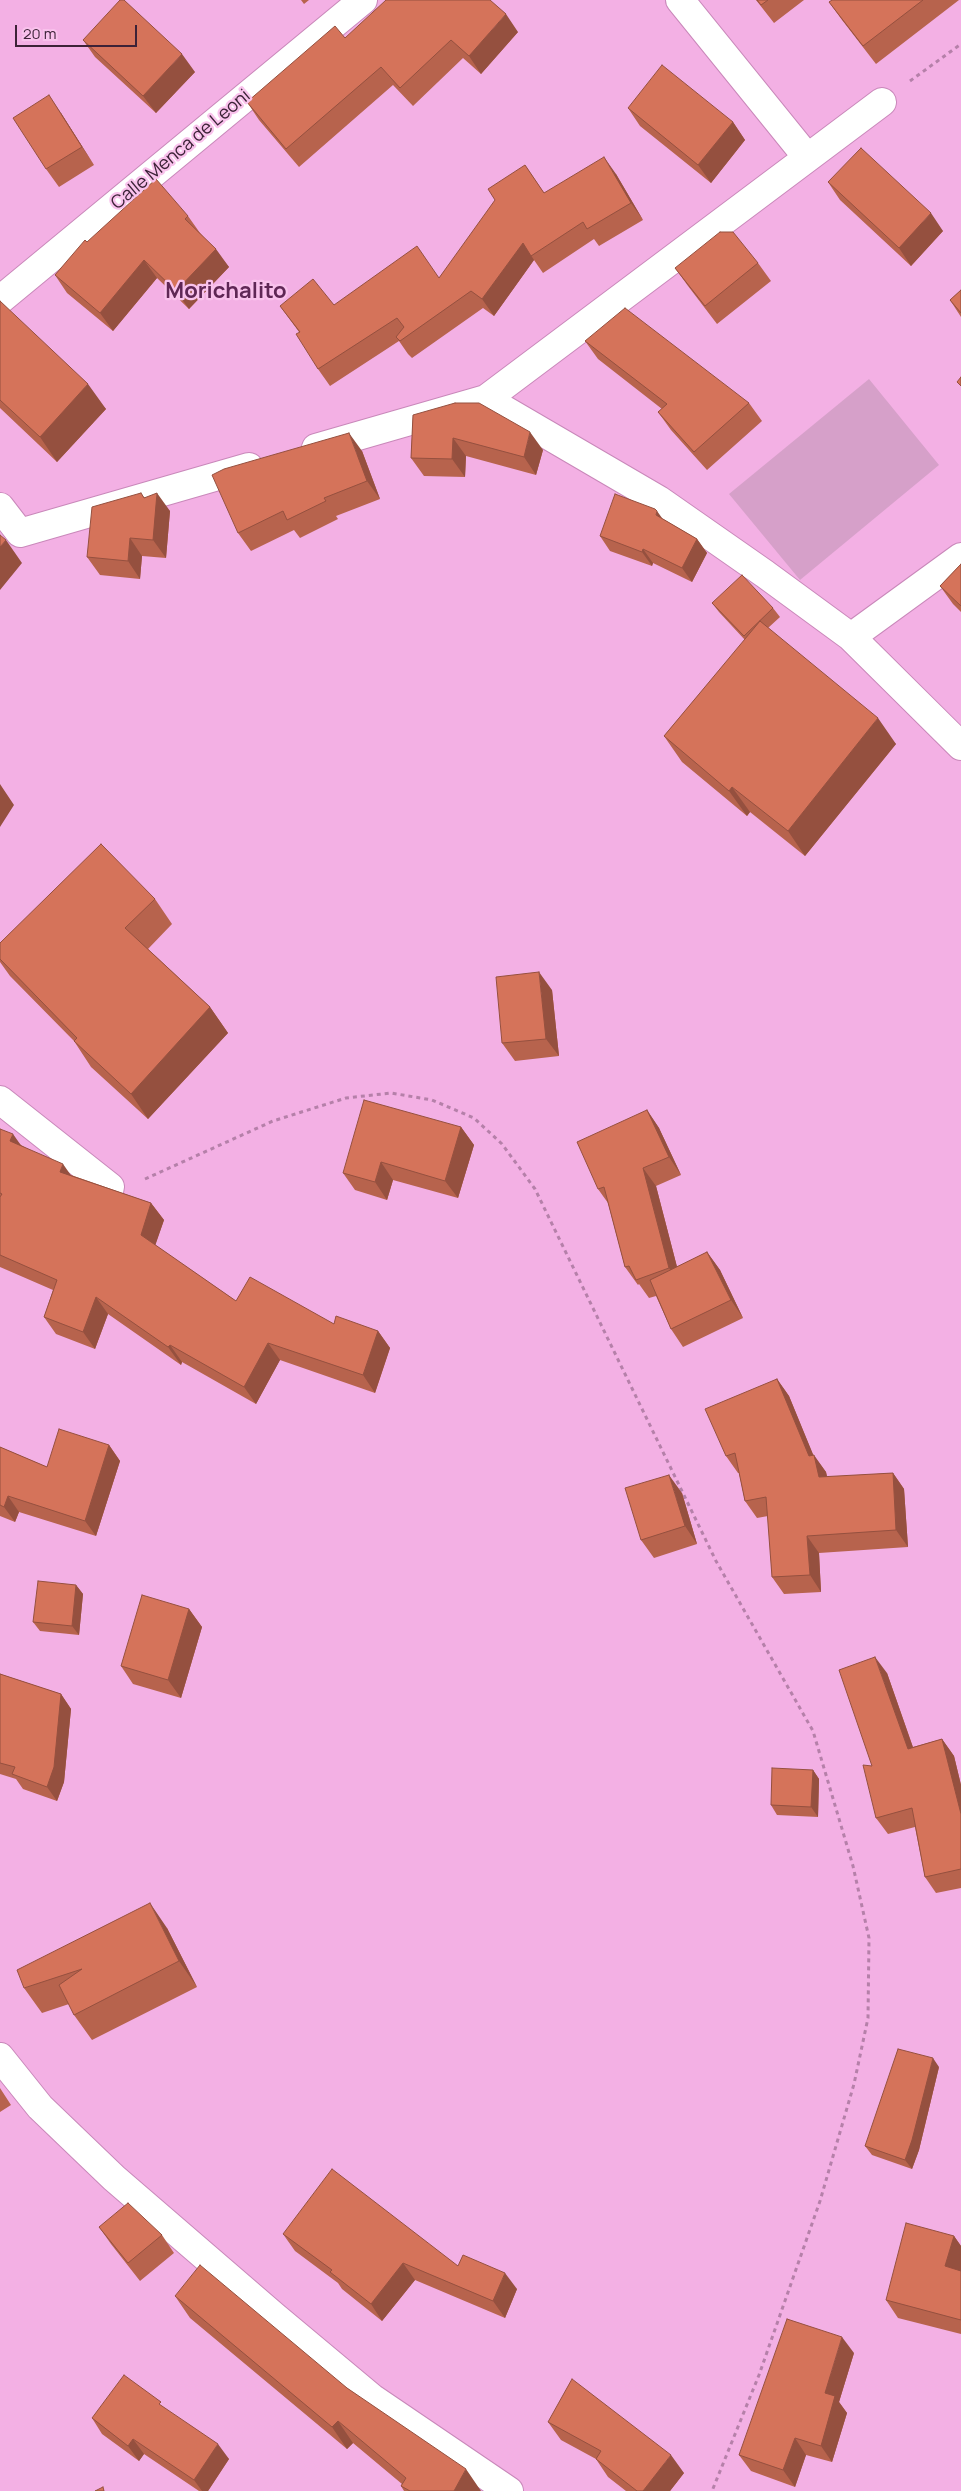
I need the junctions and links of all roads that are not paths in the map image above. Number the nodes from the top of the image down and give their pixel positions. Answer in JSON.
{"nodes":[{"id":1,"x":363,"y":0,"type":"edge"},
{"id":2,"x":680,"y":0,"type":"edge"},
{"id":3,"x":882,"y":102,"type":"road end"},
{"id":4,"x":807,"y":157,"type":"junction"},
{"id":5,"x":0,"y":300,"type":"edge"},
{"id":6,"x":486,"y":399,"type":"junction"},
{"id":7,"x":0,"y":508,"type":"edge"},
{"id":8,"x":961,"y":557,"type":"edge"},
{"id":9,"x":851,"y":637,"type":"junction"},
{"id":10,"x":961,"y":746,"type":"edge"},
{"id":11,"x":0,"y":1100,"type":"edge"},
{"id":12,"x":110,"y":1187,"type":"edge"},
{"id":13,"x":0,"y":2057,"type":"edge"},
{"id":14,"x":508,"y":2491,"type":"edge"}],
"edges":[{"from":1,"to":5,"type":"street","name":"Calle Menca de Leoni"},
{"from":2,"to":4,"type":"street"},
{"from":3,"to":4,"type":"street"},
{"from":4,"to":6,"type":"street"},
{"from":6,"to":7,"type":"street"},
{"from":6,"to":9,"type":"street"},
{"from":8,"to":9,"type":"street"},
{"from":9,"to":10,"type":"street"},
{"from":11,"to":12,"type":"street"},
{"from":13,"to":14,"type":"street"}]}
